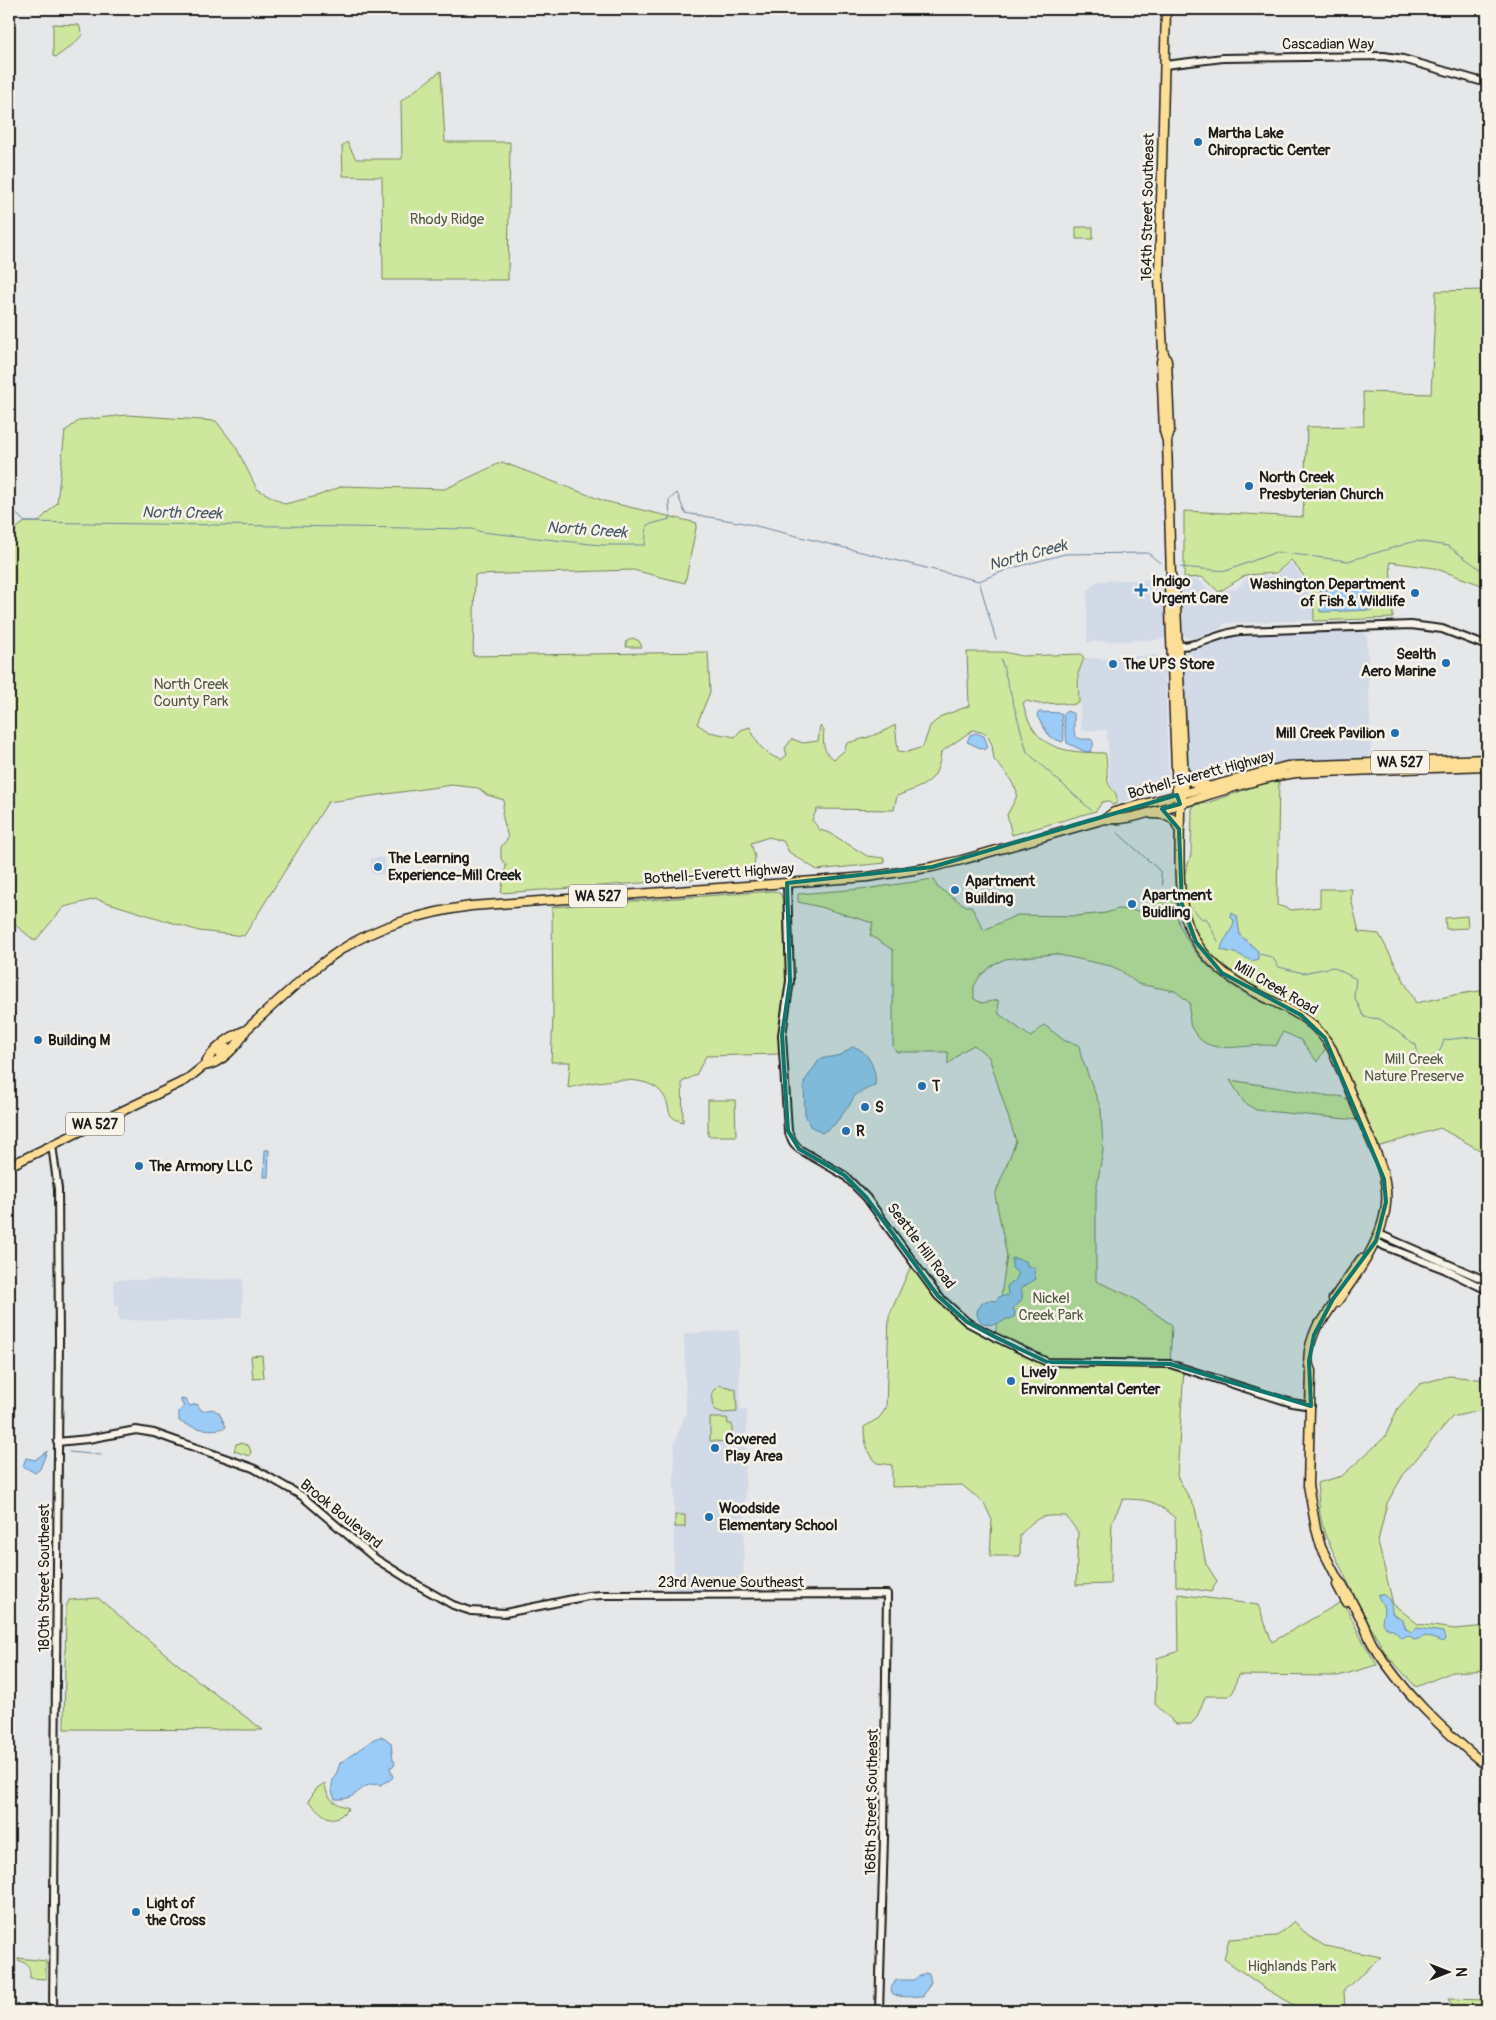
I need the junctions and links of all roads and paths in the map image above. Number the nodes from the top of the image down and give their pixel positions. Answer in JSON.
{"nodes":[{"id":1,"x":1166,"y":9,"type":"edge"},
{"id":2,"x":1165,"y":65,"type":"junction"},
{"id":3,"x":1487,"y":83,"type":"edge"},
{"id":4,"x":1171,"y":577,"type":"junction"},
{"id":5,"x":1177,"y":646,"type":"junction"},
{"id":6,"x":1487,"y":646,"type":"edge"},
{"id":7,"x":1487,"y":759,"type":"edge"},
{"id":8,"x":1183,"y":766,"type":"junction"},
{"id":9,"x":1487,"y":766,"type":"edge"},
{"id":10,"x":1376,"y":767,"type":"junction"},
{"id":11,"x":1211,"y":786,"type":"junction"},
{"id":12,"x":1180,"y":794,"type":"junction"},
{"id":13,"x":1180,"y":804,"type":"junction"},
{"id":14,"x":1144,"y":814,"type":"junction"},
{"id":15,"x":1105,"y":819,"type":"junction"},
{"id":16,"x":1181,"y":840,"type":"junction"},
{"id":17,"x":787,"y":883,"type":"junction"},
{"id":18,"x":246,"y":1030,"type":"junction"},
{"id":19,"x":204,"y":1066,"type":"junction"},
{"id":20,"x":52,"y":1145,"type":"junction"},
{"id":21,"x":9,"y":1166,"type":"edge"},
{"id":22,"x":1378,"y":1237,"type":"junction"},
{"id":23,"x":1487,"y":1281,"type":"edge"},
{"id":24,"x":1487,"y":1290,"type":"edge"},
{"id":25,"x":1311,"y":1406,"type":"junction"},
{"id":26,"x":58,"y":1442,"type":"junction"},
{"id":27,"x":887,"y":1594,"type":"joint"},
{"id":28,"x":576,"y":1598,"type":"joint"},
{"id":29,"x":1487,"y":1763,"type":"edge"},
{"id":30,"x":53,"y":2011,"type":"edge"},
{"id":31,"x":879,"y":2011,"type":"edge"}],
"edges":[{"from":1,"to":2,"type":"main road","name":"164th Street Southeast"},
{"from":2,"to":3,"type":"street","name":"Cascadian Way"},
{"from":2,"to":4,"type":"main road","name":"164th Street Southeast"},
{"from":4,"to":5,"type":"main road","name":"164th Street Southeast"},
{"from":4,"to":12,"type":"main road","name":"164th Street Southeast"},
{"from":5,"to":6,"type":"street"},
{"from":5,"to":8,"type":"main road","name":"164th Street Southeast"},
{"from":7,"to":10,"type":"main road","name":"Bothell-Everett Highway","number":"WA 527"},
{"from":8,"to":11,"type":"main road"},
{"from":8,"to":12,"type":"main road","name":"164th Street Southeast"},
{"from":9,"to":10,"type":"main road","name":"Bothell-Everett Highway","number":"WA 527"},
{"from":10,"to":11,"type":"main road","name":"Bothell-Everett Highway","number":"WA 527"},
{"from":10,"to":13,"type":"main road","name":"Bothell-Everett Highway","number":"WA 527"},
{"from":11,"to":12,"type":"main road","name":"Bothell-Everett Highway","number":"WA 527"},
{"from":12,"to":13,"type":"main road","name":"Mill Creek Road"},
{"from":12,"to":15,"type":"main road","name":"Bothell-Everett Highway","number":"WA 527"},
{"from":13,"to":14,"type":"main road","name":"Bothell-Everett Highway","number":"WA 527"},
{"from":13,"to":16,"type":"main road","name":"Mill Creek Road"},
{"from":14,"to":15,"type":"main road","name":"Bothell-Everett Highway","number":"WA 527"},
{"from":14,"to":16,"type":"main road"},
{"from":15,"to":17,"type":"main road","name":"Bothell-Everett Highway","number":"WA 527"},
{"from":16,"to":22,"type":"main road","name":"Mill Creek Road"},
{"from":17,"to":18,"type":"main road","name":"Bothell-Everett Highway","number":"WA 527"},
{"from":17,"to":25,"type":"street","name":"Seattle Hill Road"},
{"from":18,"to":19,"type":"main road","name":"Bothell-Everett Highway","number":"WA 527"},
{"from":18,"to":19,"type":"main road","name":"Bothell-Everett Highway","number":"WA 527"},
{"from":19,"to":20,"type":"main road","name":"Bothell-Everett Highway","number":"WA 527"},
{"from":20,"to":21,"type":"main road","name":"Bothell-Everett Highway","number":"WA 527"},
{"from":20,"to":26,"type":"street","name":"180th Street Southeast"},
{"from":22,"to":23,"type":"street"},
{"from":22,"to":24,"type":"street"},
{"from":22,"to":25,"type":"main road","name":"Mill Creek Road"},
{"from":25,"to":29,"type":"main road"},
{"from":26,"to":28,"type":"street","name":"Brook Boulevard"},
{"from":26,"to":30,"type":"street","name":"180th Street Southeast"},
{"from":27,"to":28,"type":"street","name":"23rd Avenue Southeast"},
{"from":27,"to":31,"type":"street","name":"168th Street Southeast"}]}
